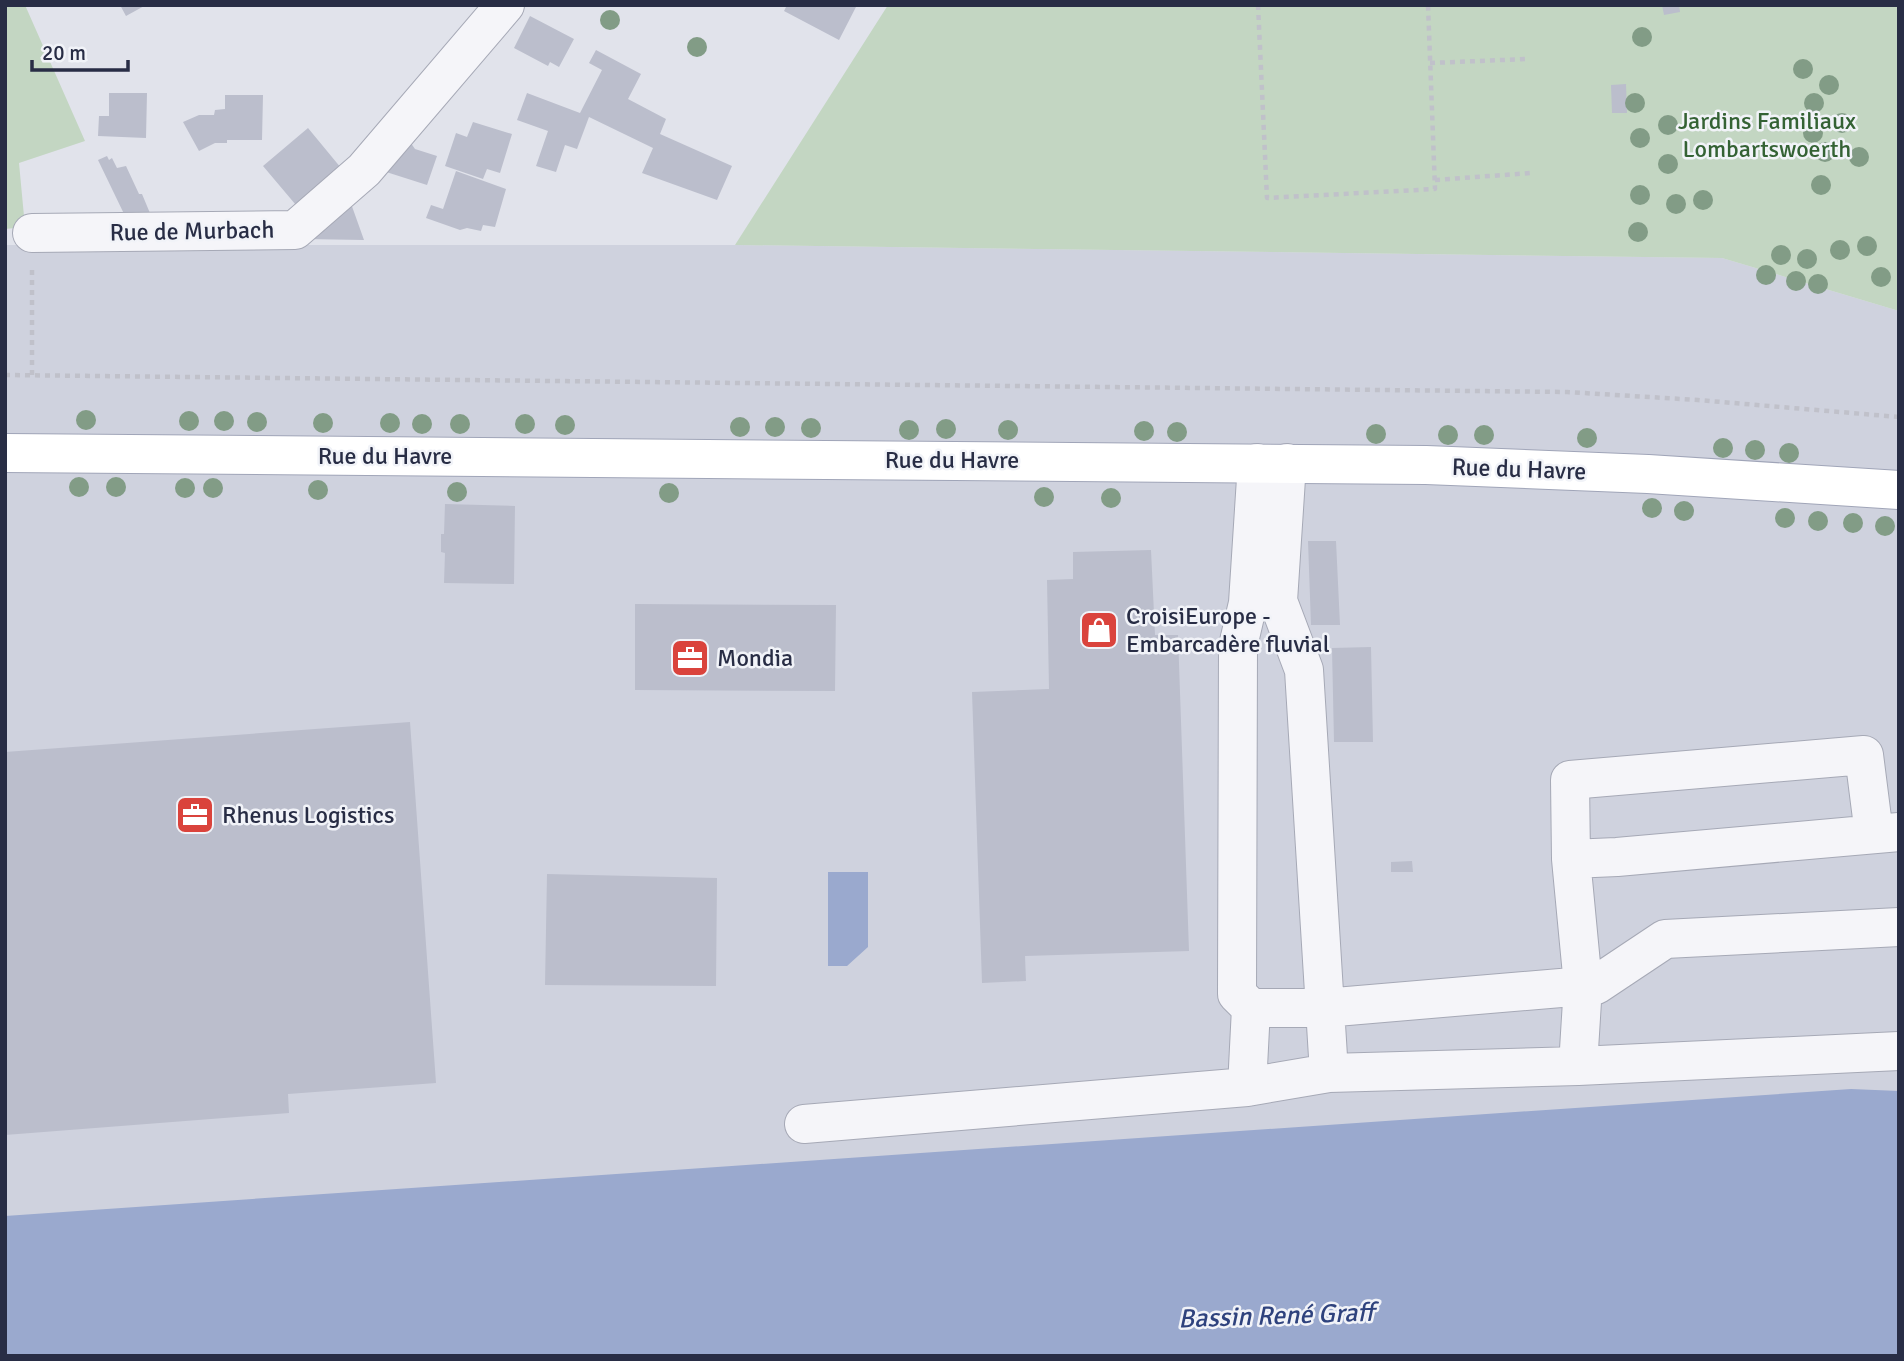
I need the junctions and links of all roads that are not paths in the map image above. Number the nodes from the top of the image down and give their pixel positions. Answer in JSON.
{"nodes":[{"id":1,"x":505,"y":5,"type":"edge"},
{"id":2,"x":32,"y":233,"type":"road end"},
{"id":3,"x":5,"y":453,"type":"edge"},
{"id":4,"x":1272,"y":463,"type":"junction"},
{"id":5,"x":1899,"y":490,"type":"edge"},
{"id":6,"x":1263,"y":602,"type":"junction"},
{"id":7,"x":1886,"y":833,"type":"edge"},
{"id":8,"x":1572,"y":859,"type":"junction"},
{"id":9,"x":1899,"y":927,"type":"edge"},
{"id":10,"x":1583,"y":985,"type":"junction"},
{"id":11,"x":1324,"y":1008,"type":"junction"},
{"id":12,"x":1251,"y":1009,"type":"junction"},
{"id":13,"x":1899,"y":1051,"type":"edge"},
{"id":14,"x":1578,"y":1066,"type":"junction"},
{"id":15,"x":1329,"y":1073,"type":"junction"},
{"id":16,"x":1247,"y":1087,"type":"junction"},
{"id":17,"x":804,"y":1124,"type":"dead end"}],
"edges":[{"from":1,"to":2,"type":"street","name":"Rue de Murbach"},
{"from":3,"to":4,"type":"main road","name":"Rue du Havre"},
{"from":4,"to":5,"type":"main road","name":"Rue du Havre"},
{"from":4,"to":6,"type":"street"},
{"from":6,"to":11,"type":"street"},
{"from":6,"to":12,"type":"street"},
{"from":7,"to":8,"type":"street"},
{"from":7,"to":8,"type":"street"},
{"from":8,"to":10,"type":"street"},
{"from":9,"to":10,"type":"street"},
{"from":10,"to":11,"type":"street"},
{"from":10,"to":14,"type":"street"},
{"from":11,"to":12,"type":"street"},
{"from":11,"to":15,"type":"street"},
{"from":12,"to":16,"type":"street"},
{"from":13,"to":14,"type":"street"},
{"from":14,"to":15,"type":"street"},
{"from":15,"to":16,"type":"street"},
{"from":16,"to":17,"type":"street"}]}
